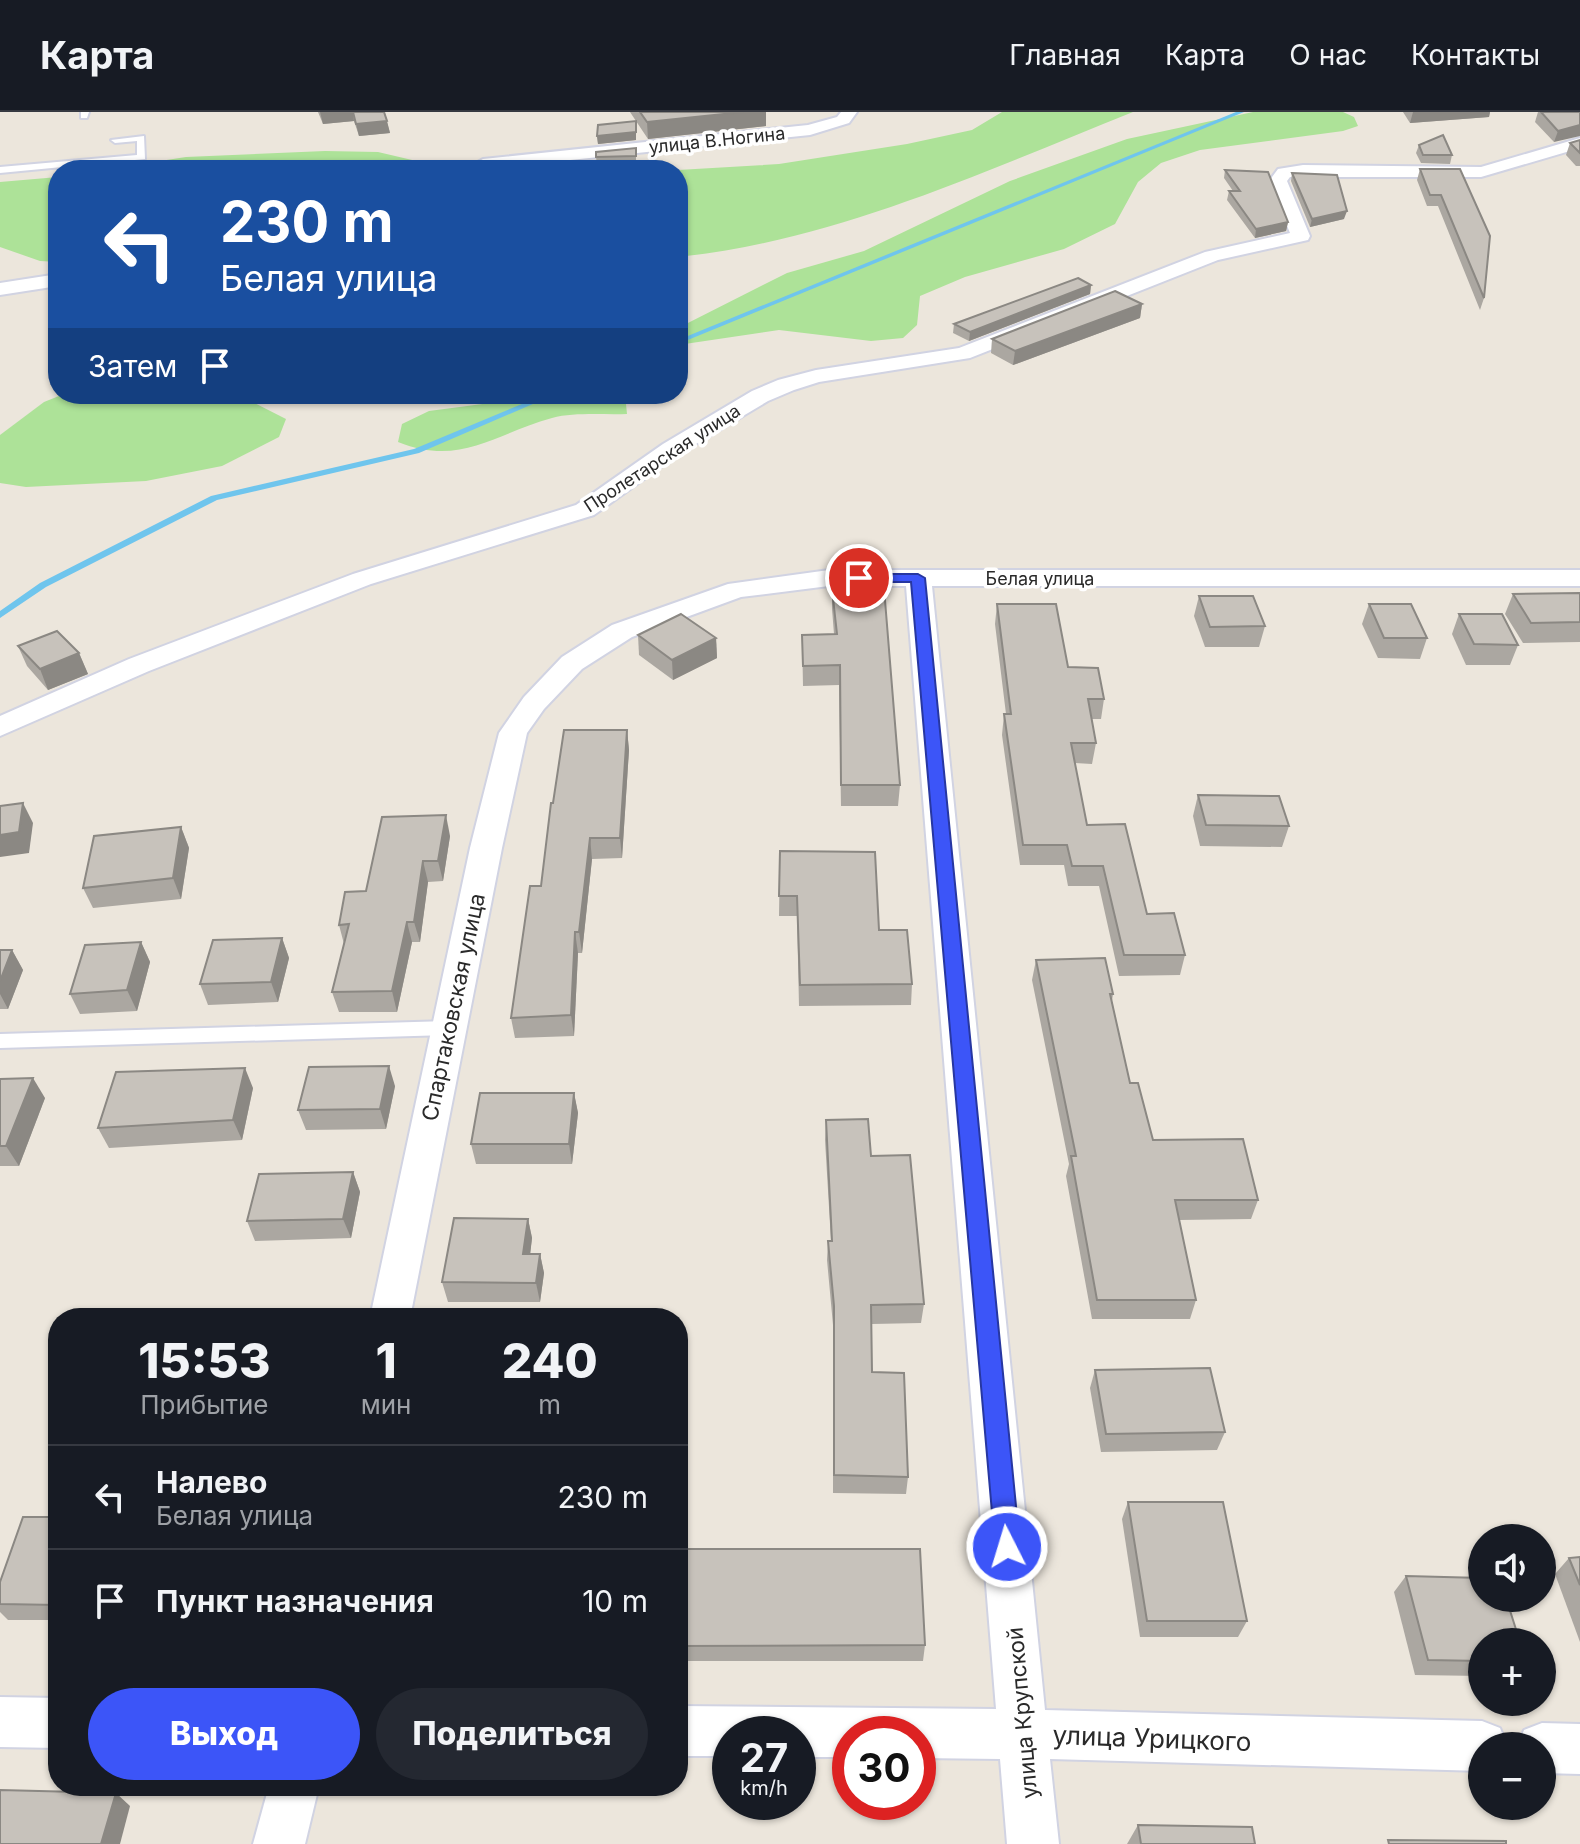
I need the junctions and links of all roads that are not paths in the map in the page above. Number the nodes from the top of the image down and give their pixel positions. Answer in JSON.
{"nodes":[{"id":1,"x":849,"y":112,"type":"edge"},
{"id":2,"x":115,"y":140,"type":"dead end"},
{"id":3,"x":1580,"y":143,"type":"edge"},
{"id":4,"x":109,"y":160,"type":"edge"},
{"id":5,"x":521,"y":160,"type":"edge"},
{"id":6,"x":48,"y":166,"type":"edge"},
{"id":7,"x":0,"y":170,"type":"edge"},
{"id":8,"x":48,"y":282,"type":"edge"},
{"id":9,"x":0,"y":289,"type":"edge"},
{"id":10,"x":918,"y":578,"type":"junction"},
{"id":11,"x":1580,"y":578,"type":"edge"},
{"id":12,"x":534,"y":703,"type":"joint"},
{"id":13,"x":0,"y":727,"type":"edge"},
{"id":14,"x":448,"y":1028,"type":"junction"},
{"id":15,"x":0,"y":1041,"type":"edge"},
{"id":16,"x":392,"y":1308,"type":"edge"},
{"id":17,"x":0,"y":1722,"type":"edge"},
{"id":18,"x":48,"y":1723,"type":"edge"},
{"id":19,"x":688,"y":1731,"type":"edge"},
{"id":20,"x":1025,"y":1734,"type":"junction"},
{"id":21,"x":1468,"y":1746,"type":"edge"},
{"id":22,"x":1556,"y":1748,"type":"edge"},
{"id":23,"x":1580,"y":1749,"type":"edge"},
{"id":24,"x":291,"y":1796,"type":"edge"},
{"id":25,"x":279,"y":1844,"type":"edge"},
{"id":26,"x":1033,"y":1844,"type":"edge"}],
"edges":[{"from":1,"to":5,"type":"street","name":"улица В.Ногина"},
{"from":2,"to":4,"type":"lane"},
{"from":3,"to":13,"type":"street","name":"Пролетарская улица"},
{"from":6,"to":7,"type":"lane"},
{"from":8,"to":9,"type":"street"},
{"from":10,"to":11,"type":"street","name":"Белая улица"},
{"from":10,"to":12,"type":"street","name":"Белая улица"},
{"from":10,"to":20,"type":"street","name":"улица Крупской"},
{"from":12,"to":14,"type":"street","name":"Спартаковская улица"},
{"from":14,"to":15,"type":"lane"},
{"from":14,"to":16,"type":"street","name":"Спартаковская улица"},
{"from":17,"to":18,"type":"street"},
{"from":19,"to":20,"type":"street","name":"улица Урицкого"},
{"from":20,"to":21,"type":"street","name":"улица Урицкого"},
{"from":20,"to":26,"type":"street","name":"улица Крупской"},
{"from":22,"to":23,"type":"street"},
{"from":24,"to":25,"type":"street"}]}
